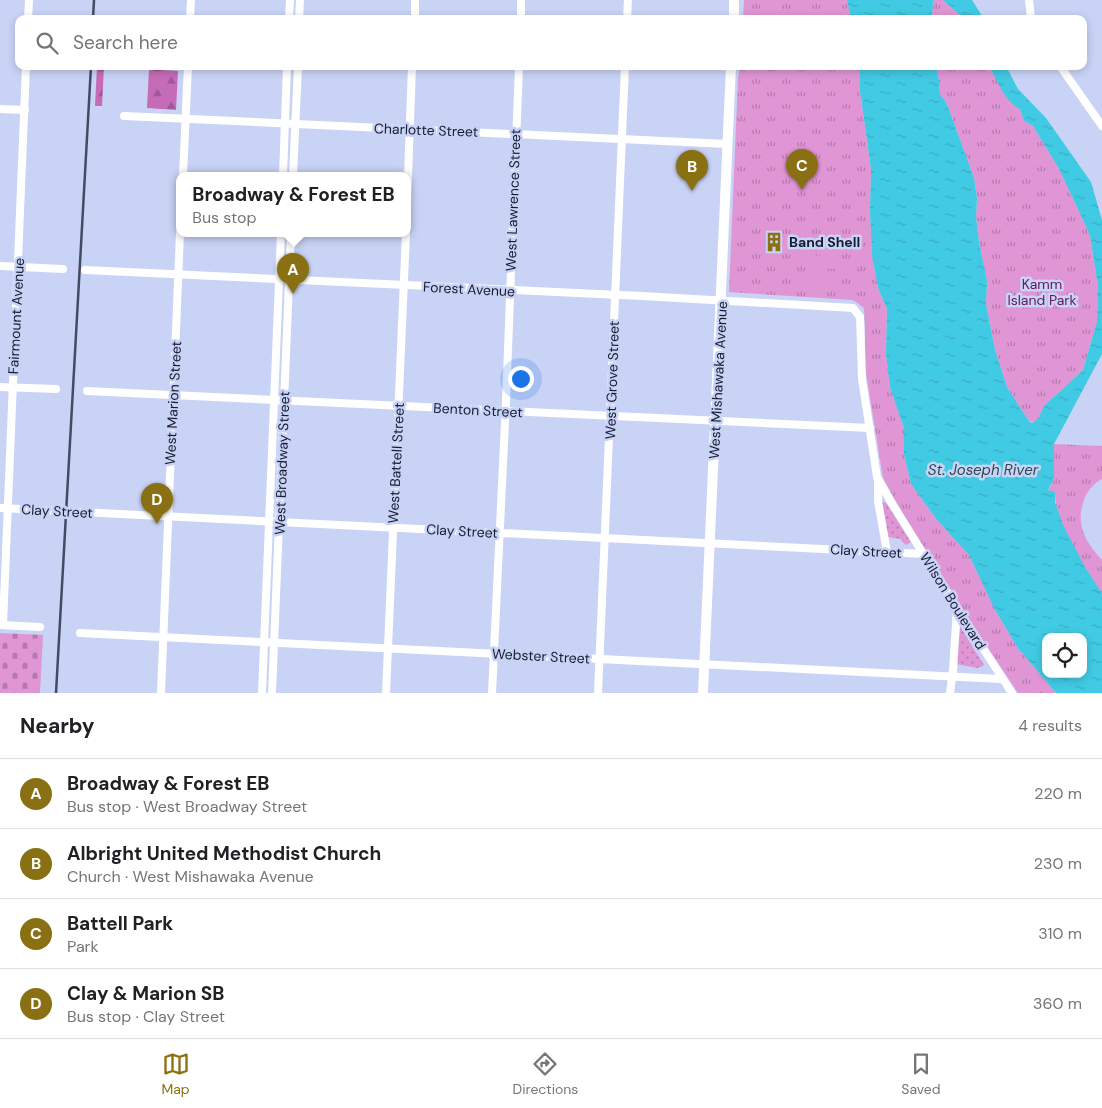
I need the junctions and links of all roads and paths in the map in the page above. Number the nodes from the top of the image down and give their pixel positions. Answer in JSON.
{"nodes":[{"id":1,"x":29,"y":0,"type":"edge"},
{"id":2,"x":191,"y":0,"type":"edge"},
{"id":3,"x":290,"y":0,"type":"edge"},
{"id":4,"x":300,"y":0,"type":"edge"},
{"id":5,"x":415,"y":0,"type":"edge"},
{"id":6,"x":521,"y":0,"type":"edge"},
{"id":7,"x":628,"y":0,"type":"edge"},
{"id":8,"x":734,"y":0,"type":"edge"},
{"id":9,"x":1028,"y":0,"type":"edge"},
{"id":10,"x":28,"y":15,"type":"edge"},
{"id":11,"x":190,"y":15,"type":"edge"},
{"id":12,"x":289,"y":15,"type":"edge"},
{"id":13,"x":299,"y":15,"type":"edge"},
{"id":14,"x":414,"y":15,"type":"edge"},
{"id":15,"x":521,"y":15,"type":"edge"},
{"id":16,"x":627,"y":15,"type":"edge"},
{"id":17,"x":734,"y":15,"type":"edge"},
{"id":18,"x":1030,"y":15,"type":"edge"},
{"id":19,"x":26,"y":70,"type":"edge"},
{"id":20,"x":188,"y":70,"type":"edge"},
{"id":21,"x":287,"y":70,"type":"edge"},
{"id":22,"x":298,"y":70,"type":"edge"},
{"id":23,"x":412,"y":70,"type":"edge"},
{"id":24,"x":519,"y":70,"type":"edge"},
{"id":25,"x":625,"y":70,"type":"edge"},
{"id":26,"x":731,"y":70,"type":"edge"},
{"id":27,"x":1063,"y":70,"type":"edge"},
{"id":28,"x":0,"y":109,"type":"edge"},
{"id":29,"x":25,"y":110,"type":"junction"},
{"id":30,"x":124,"y":116,"type":"dead end"},
{"id":31,"x":186,"y":119,"type":"junction"},
{"id":32,"x":285,"y":124,"type":"junction"},
{"id":33,"x":295,"y":124,"type":"junction"},
{"id":34,"x":1102,"y":126,"type":"edge"},
{"id":35,"x":410,"y":130,"type":"junction"},
{"id":36,"x":516,"y":134,"type":"junction"},
{"id":37,"x":622,"y":139,"type":"junction"},
{"id":38,"x":728,"y":144,"type":"junction"},
{"id":39,"x":183,"y":172,"type":"edge"},
{"id":40,"x":283,"y":172,"type":"edge"},
{"id":41,"x":293,"y":172,"type":"edge"},
{"id":42,"x":408,"y":172,"type":"edge"},
{"id":43,"x":180,"y":237,"type":"edge"},
{"id":44,"x":281,"y":237,"type":"edge"},
{"id":45,"x":291,"y":237,"type":"edge"},
{"id":46,"x":406,"y":237,"type":"edge"},
{"id":47,"x":0,"y":266,"type":"edge"},
{"id":48,"x":19,"y":267,"type":"junction"},
{"id":49,"x":63,"y":269,"type":"dead end"},
{"id":50,"x":85,"y":270,"type":"dead end"},
{"id":51,"x":179,"y":275,"type":"junction"},
{"id":52,"x":279,"y":280,"type":"junction"},
{"id":53,"x":290,"y":280,"type":"junction"},
{"id":54,"x":404,"y":286,"type":"junction"},
{"id":55,"x":510,"y":291,"type":"junction"},
{"id":56,"x":616,"y":295,"type":"junction"},
{"id":57,"x":721,"y":300,"type":"junction"},
{"id":58,"x":853,"y":308,"type":"joint"},
{"id":59,"x":0,"y":387,"type":"edge"},
{"id":60,"x":13,"y":388,"type":"junction"},
{"id":61,"x":56,"y":389,"type":"dead end"},
{"id":62,"x":87,"y":391,"type":"dead end"},
{"id":63,"x":173,"y":395,"type":"junction"},
{"id":64,"x":274,"y":400,"type":"junction"},
{"id":65,"x":284,"y":401,"type":"junction"},
{"id":66,"x":399,"y":407,"type":"junction"},
{"id":67,"x":505,"y":412,"type":"junction"},
{"id":68,"x":610,"y":417,"type":"junction"},
{"id":69,"x":716,"y":422,"type":"junction"},
{"id":70,"x":870,"y":428,"type":"junction"},
{"id":71,"x":877,"y":477,"type":"junction"},
{"id":72,"x":4,"y":508,"type":"edge"},
{"id":73,"x":167,"y":516,"type":"junction"},
{"id":74,"x":269,"y":521,"type":"junction"},
{"id":75,"x":279,"y":522,"type":"junction"},
{"id":76,"x":393,"y":527,"type":"junction"},
{"id":77,"x":500,"y":533,"type":"junction"},
{"id":78,"x":605,"y":537,"type":"junction"},
{"id":79,"x":710,"y":543,"type":"junction"},
{"id":80,"x":887,"y":552,"type":"junction"},
{"id":81,"x":924,"y":554,"type":"junction"},
{"id":82,"x":957,"y":608,"type":"junction"},
{"id":83,"x":1,"y":625,"type":"edge"},
{"id":84,"x":40,"y":627,"type":"dead end"},
{"id":85,"x":80,"y":633,"type":"dead end"},
{"id":86,"x":163,"y":637,"type":"junction"},
{"id":87,"x":264,"y":642,"type":"junction"},
{"id":88,"x":274,"y":643,"type":"junction"},
{"id":89,"x":389,"y":648,"type":"junction"},
{"id":90,"x":494,"y":654,"type":"junction"},
{"id":91,"x":600,"y":658,"type":"junction"},
{"id":92,"x":705,"y":664,"type":"junction"},
{"id":93,"x":952,"y":677,"type":"junction"},
{"id":94,"x":1001,"y":679,"type":"junction"},
{"id":95,"x":160,"y":693,"type":"edge"},
{"id":96,"x":262,"y":693,"type":"edge"},
{"id":97,"x":272,"y":693,"type":"edge"},
{"id":98,"x":386,"y":693,"type":"edge"},
{"id":99,"x":492,"y":693,"type":"edge"},
{"id":100,"x":598,"y":693,"type":"edge"},
{"id":101,"x":704,"y":693,"type":"edge"},
{"id":102,"x":950,"y":693,"type":"edge"},
{"id":103,"x":1012,"y":693,"type":"edge"}],
"edges":[{"from":1,"to":10,"type":"street"},
{"from":2,"to":11,"type":"street"},
{"from":3,"to":12,"type":"street"},
{"from":4,"to":13,"type":"street"},
{"from":5,"to":14,"type":"street"},
{"from":6,"to":15,"type":"street"},
{"from":7,"to":16,"type":"street"},
{"from":8,"to":17,"type":"main road"},
{"from":9,"to":18,"type":"street"},
{"from":19,"to":29,"type":"street","name":"Fairmount Avenue"},
{"from":20,"to":31,"type":"street"},
{"from":21,"to":32,"type":"street"},
{"from":22,"to":33,"type":"street"},
{"from":23,"to":35,"type":"street"},
{"from":24,"to":36,"type":"street","name":"West Lawrence Street"},
{"from":25,"to":37,"type":"street","name":"West Grove Street"},
{"from":26,"to":38,"type":"main road","name":"West Mishawaka Avenue"},
{"from":27,"to":34,"type":"street"},
{"from":28,"to":29,"type":"street"},
{"from":29,"to":48,"type":"street","name":"Fairmount Avenue"},
{"from":30,"to":31,"type":"street","name":"Charlotte Street"},
{"from":31,"to":32,"type":"street","name":"Charlotte Street"},
{"from":31,"to":39,"type":"street"},
{"from":32,"to":33,"type":"street","name":"Charlotte Street"},
{"from":32,"to":40,"type":"street"},
{"from":33,"to":35,"type":"street","name":"Charlotte Street"},
{"from":33,"to":41,"type":"street"},
{"from":35,"to":36,"type":"street","name":"Charlotte Street"},
{"from":35,"to":42,"type":"street"},
{"from":36,"to":37,"type":"street","name":"Charlotte Street"},
{"from":36,"to":55,"type":"street","name":"West Lawrence Street"},
{"from":37,"to":38,"type":"street","name":"Charlotte Street"},
{"from":37,"to":56,"type":"street","name":"West Grove Street"},
{"from":38,"to":57,"type":"main road","name":"West Mishawaka Avenue"},
{"from":43,"to":51,"type":"street","name":"West Marion Street"},
{"from":44,"to":52,"type":"street","name":"West Broadway Street"},
{"from":45,"to":53,"type":"street","name":"West Broadway Street"},
{"from":46,"to":54,"type":"street","name":"West Battell Street"},
{"from":47,"to":48,"type":"street"},
{"from":48,"to":49,"type":"street"},
{"from":48,"to":60,"type":"street","name":"Fairmount Avenue"},
{"from":50,"to":51,"type":"street","name":"Forest Avenue"},
{"from":51,"to":52,"type":"street","name":"Forest Avenue"},
{"from":51,"to":63,"type":"street","name":"West Marion Street"},
{"from":52,"to":53,"type":"street","name":"Forest Avenue"},
{"from":52,"to":64,"type":"street","name":"West Broadway Street"},
{"from":53,"to":54,"type":"street","name":"Forest Avenue"},
{"from":53,"to":65,"type":"street","name":"West Broadway Street"},
{"from":54,"to":55,"type":"street","name":"Forest Avenue"},
{"from":54,"to":66,"type":"street","name":"West Battell Street"},
{"from":55,"to":56,"type":"street","name":"Forest Avenue"},
{"from":55,"to":67,"type":"street","name":"West Lawrence Street"},
{"from":56,"to":57,"type":"street","name":"Forest Avenue"},
{"from":56,"to":68,"type":"street","name":"West Grove Street"},
{"from":57,"to":58,"type":"street","name":"Forest Avenue"},
{"from":57,"to":69,"type":"main road","name":"West Mishawaka Avenue"},
{"from":58,"to":70,"type":"street","name":"Wilson Boulevard"},
{"from":59,"to":60,"type":"street"},
{"from":60,"to":61,"type":"street"},
{"from":60,"to":72,"type":"street","name":"Fairmount Avenue"},
{"from":62,"to":63,"type":"street","name":"Benton Street"},
{"from":63,"to":64,"type":"street","name":"Benton Street"},
{"from":63,"to":73,"type":"street","name":"West Marion Street"},
{"from":64,"to":65,"type":"street","name":"Benton Street"},
{"from":64,"to":74,"type":"street","name":"West Broadway Street"},
{"from":65,"to":66,"type":"street","name":"Benton Street"},
{"from":65,"to":75,"type":"street","name":"West Broadway Street"},
{"from":66,"to":67,"type":"street","name":"Benton Street"},
{"from":66,"to":76,"type":"street","name":"West Battell Street"},
{"from":67,"to":68,"type":"street","name":"Benton Street"},
{"from":67,"to":77,"type":"street","name":"West Lawrence Street"},
{"from":68,"to":69,"type":"street","name":"Benton Street"},
{"from":68,"to":78,"type":"street","name":"West Grove Street"},
{"from":69,"to":70,"type":"street","name":"Benton Street"},
{"from":69,"to":79,"type":"main road","name":"West Mishawaka Avenue"},
{"from":70,"to":71,"type":"street","name":"Wilson Boulevard"},
{"from":71,"to":80,"type":"street"},
{"from":71,"to":81,"type":"street","name":"Wilson Boulevard"},
{"from":72,"to":73,"type":"street","name":"Clay Street"},
{"from":72,"to":83,"type":"street","name":"Fairmount Avenue"},
{"from":73,"to":74,"type":"street","name":"Clay Street"},
{"from":73,"to":86,"type":"street","name":"West Marion Street"},
{"from":74,"to":75,"type":"street","name":"Clay Street"},
{"from":74,"to":87,"type":"street","name":"West Broadway Street"},
{"from":75,"to":76,"type":"street","name":"Clay Street"},
{"from":75,"to":88,"type":"street","name":"West Broadway Street"},
{"from":76,"to":77,"type":"street","name":"Clay Street"},
{"from":76,"to":89,"type":"street","name":"West Battell Street"},
{"from":77,"to":78,"type":"street","name":"Clay Street"},
{"from":77,"to":90,"type":"street","name":"West Lawrence Street"},
{"from":78,"to":79,"type":"street","name":"Clay Street"},
{"from":78,"to":91,"type":"street","name":"West Grove Street"},
{"from":79,"to":80,"type":"street","name":"Clay Street"},
{"from":79,"to":92,"type":"main road","name":"West Mishawaka Avenue"},
{"from":80,"to":81,"type":"street","name":"Clay Street"},
{"from":81,"to":82,"type":"street","name":"Wilson Boulevard"},
{"from":82,"to":93,"type":"street"},
{"from":82,"to":94,"type":"street","name":"Wilson Boulevard"},
{"from":83,"to":84,"type":"street"},
{"from":85,"to":86,"type":"street","name":"Webster Street"},
{"from":86,"to":87,"type":"street","name":"Webster Street"},
{"from":86,"to":95,"type":"street","name":"West Marion Street"},
{"from":87,"to":88,"type":"street","name":"Webster Street"},
{"from":87,"to":96,"type":"street","name":"West Broadway Street"},
{"from":88,"to":89,"type":"street","name":"Webster Street"},
{"from":88,"to":97,"type":"street","name":"West Broadway Street"},
{"from":89,"to":90,"type":"street","name":"Webster Street"},
{"from":89,"to":98,"type":"street","name":"West Battell Street"},
{"from":90,"to":91,"type":"street","name":"Webster Street"},
{"from":90,"to":99,"type":"street","name":"West Lawrence Street"},
{"from":91,"to":92,"type":"street","name":"Webster Street"},
{"from":91,"to":100,"type":"street","name":"West Grove Street"},
{"from":92,"to":93,"type":"street","name":"Webster Street"},
{"from":92,"to":101,"type":"main road","name":"West Mishawaka Avenue"},
{"from":93,"to":94,"type":"street","name":"Webster Street"},
{"from":93,"to":102,"type":"street"},
{"from":94,"to":103,"type":"street","name":"Wilson Boulevard"}]}
